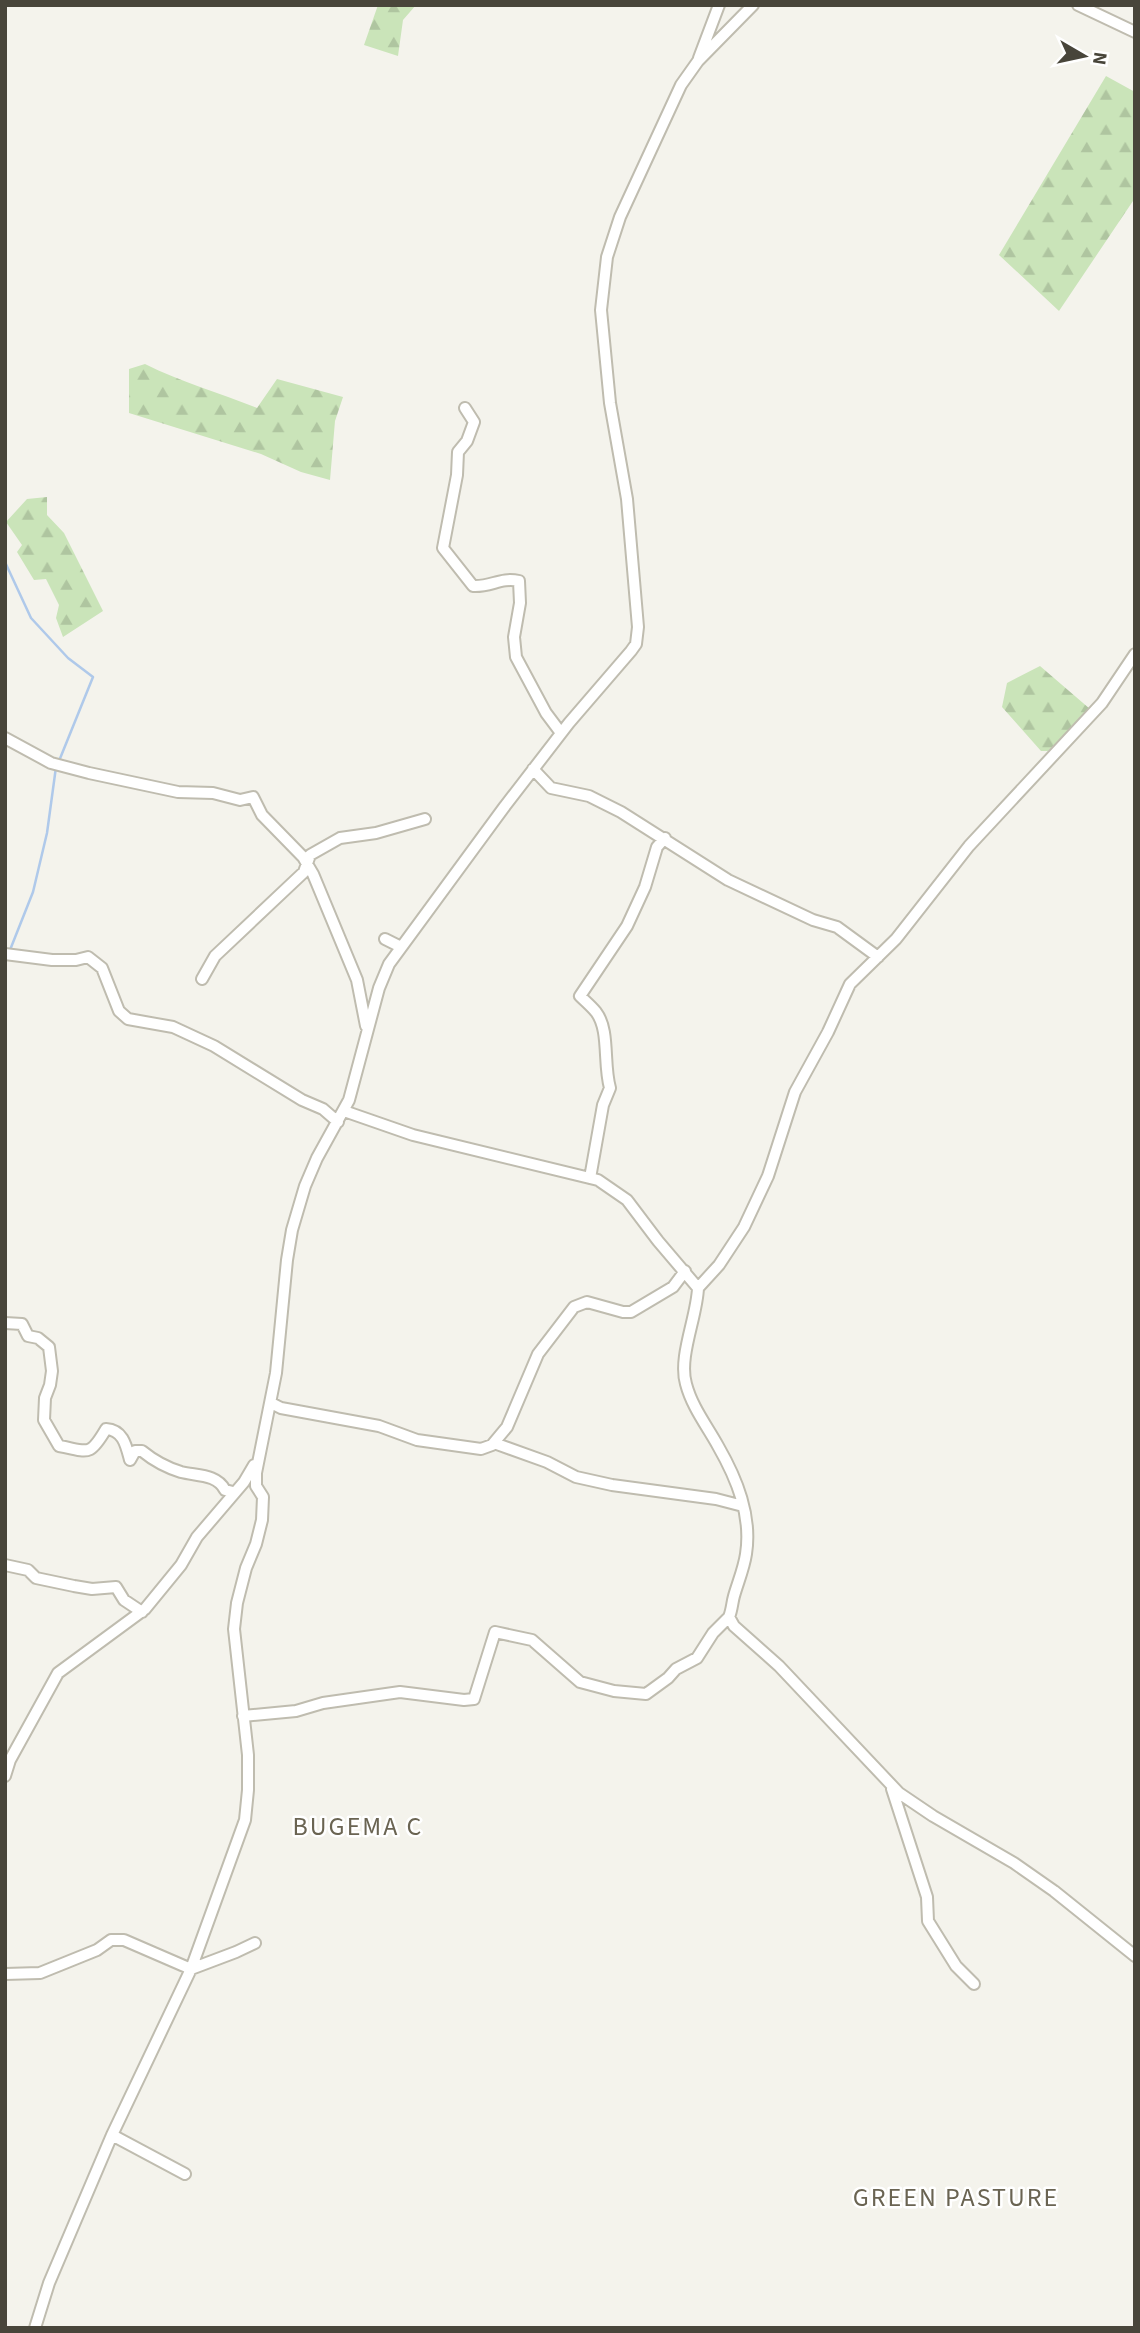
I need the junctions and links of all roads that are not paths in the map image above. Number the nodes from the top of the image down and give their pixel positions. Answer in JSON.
{"nodes":[{"id":1,"x":719,"y":5,"type":"edge"},
{"id":2,"x":753,"y":5,"type":"edge"},
{"id":3,"x":1078,"y":5,"type":"edge"},
{"id":4,"x":1135,"y":32,"type":"edge"},
{"id":5,"x":698,"y":61,"type":"junction"},
{"id":6,"x":465,"y":408,"type":"dead end"},
{"id":7,"x":1135,"y":654,"type":"edge"},
{"id":8,"x":561,"y":733,"type":"junction"},
{"id":9,"x":5,"y":738,"type":"edge"},
{"id":10,"x":533,"y":769,"type":"junction"},
{"id":11,"x":425,"y":820,"type":"dead end"},
{"id":12,"x":665,"y":838,"type":"junction"},
{"id":13,"x":307,"y":862,"type":"junction"},
{"id":14,"x":385,"y":939,"type":"dead end"},
{"id":15,"x":401,"y":947,"type":"junction"},
{"id":16,"x":5,"y":954,"type":"edge"},
{"id":17,"x":878,"y":957,"type":"junction"},
{"id":18,"x":202,"y":979,"type":"dead end"},
{"id":19,"x":367,"y":1032,"type":"junction"},
{"id":20,"x":341,"y":1117,"type":"junction"},
{"id":21,"x":590,"y":1178,"type":"junction"},
{"id":22,"x":685,"y":1271,"type":"junction"},
{"id":23,"x":698,"y":1288,"type":"junction"},
{"id":24,"x":5,"y":1324,"type":"edge"},
{"id":25,"x":271,"y":1403,"type":"junction"},
{"id":26,"x":495,"y":1443,"type":"junction"},
{"id":27,"x":257,"y":1460,"type":"junction"},
{"id":28,"x":233,"y":1492,"type":"junction"},
{"id":29,"x":743,"y":1506,"type":"junction"},
{"id":30,"x":5,"y":1565,"type":"edge"},
{"id":31,"x":142,"y":1612,"type":"junction"},
{"id":32,"x":729,"y":1617,"type":"junction"},
{"id":33,"x":243,"y":1716,"type":"junction"},
{"id":34,"x":5,"y":1776,"type":"edge"},
{"id":35,"x":890,"y":1783,"type":"junction"},
{"id":36,"x":255,"y":1942,"type":"dead end"},
{"id":37,"x":1135,"y":1956,"type":"edge"},
{"id":38,"x":191,"y":1969,"type":"junction"},
{"id":39,"x":5,"y":1974,"type":"edge"},
{"id":40,"x":974,"y":1984,"type":"dead end"},
{"id":41,"x":112,"y":2134,"type":"junction"},
{"id":42,"x":185,"y":2174,"type":"dead end"},
{"id":43,"x":35,"y":2328,"type":"edge"}],
"edges":[{"from":1,"to":5,"type":"street"},
{"from":2,"to":5,"type":"street"},
{"from":3,"to":4,"type":"street"},
{"from":5,"to":8,"type":"street"},
{"from":6,"to":8,"type":"street"},
{"from":7,"to":17,"type":"street"},
{"from":8,"to":10,"type":"street"},
{"from":9,"to":13,"type":"street"},
{"from":10,"to":12,"type":"street"},
{"from":10,"to":15,"type":"street"},
{"from":11,"to":13,"type":"street"},
{"from":12,"to":17,"type":"street"},
{"from":12,"to":21,"type":"street"},
{"from":13,"to":18,"type":"street"},
{"from":13,"to":19,"type":"street"},
{"from":14,"to":15,"type":"street"},
{"from":15,"to":19,"type":"street"},
{"from":16,"to":20,"type":"street"},
{"from":17,"to":23,"type":"street"},
{"from":19,"to":20,"type":"street"},
{"from":20,"to":21,"type":"street"},
{"from":20,"to":25,"type":"street"},
{"from":21,"to":22,"type":"street"},
{"from":22,"to":23,"type":"street"},
{"from":22,"to":26,"type":"street"},
{"from":23,"to":29,"type":"street"},
{"from":24,"to":28,"type":"street"},
{"from":25,"to":26,"type":"street"},
{"from":25,"to":27,"type":"street"},
{"from":26,"to":29,"type":"street"},
{"from":27,"to":28,"type":"street"},
{"from":27,"to":33,"type":"street"},
{"from":28,"to":31,"type":"street"},
{"from":29,"to":32,"type":"street"},
{"from":30,"to":31,"type":"street"},
{"from":31,"to":34,"type":"street"},
{"from":32,"to":33,"type":"street"},
{"from":32,"to":35,"type":"street"},
{"from":33,"to":38,"type":"street"},
{"from":35,"to":37,"type":"street"},
{"from":35,"to":40,"type":"street"},
{"from":36,"to":38,"type":"street"},
{"from":38,"to":39,"type":"street"},
{"from":38,"to":41,"type":"street"},
{"from":41,"to":42,"type":"street"},
{"from":41,"to":43,"type":"street"}]}
